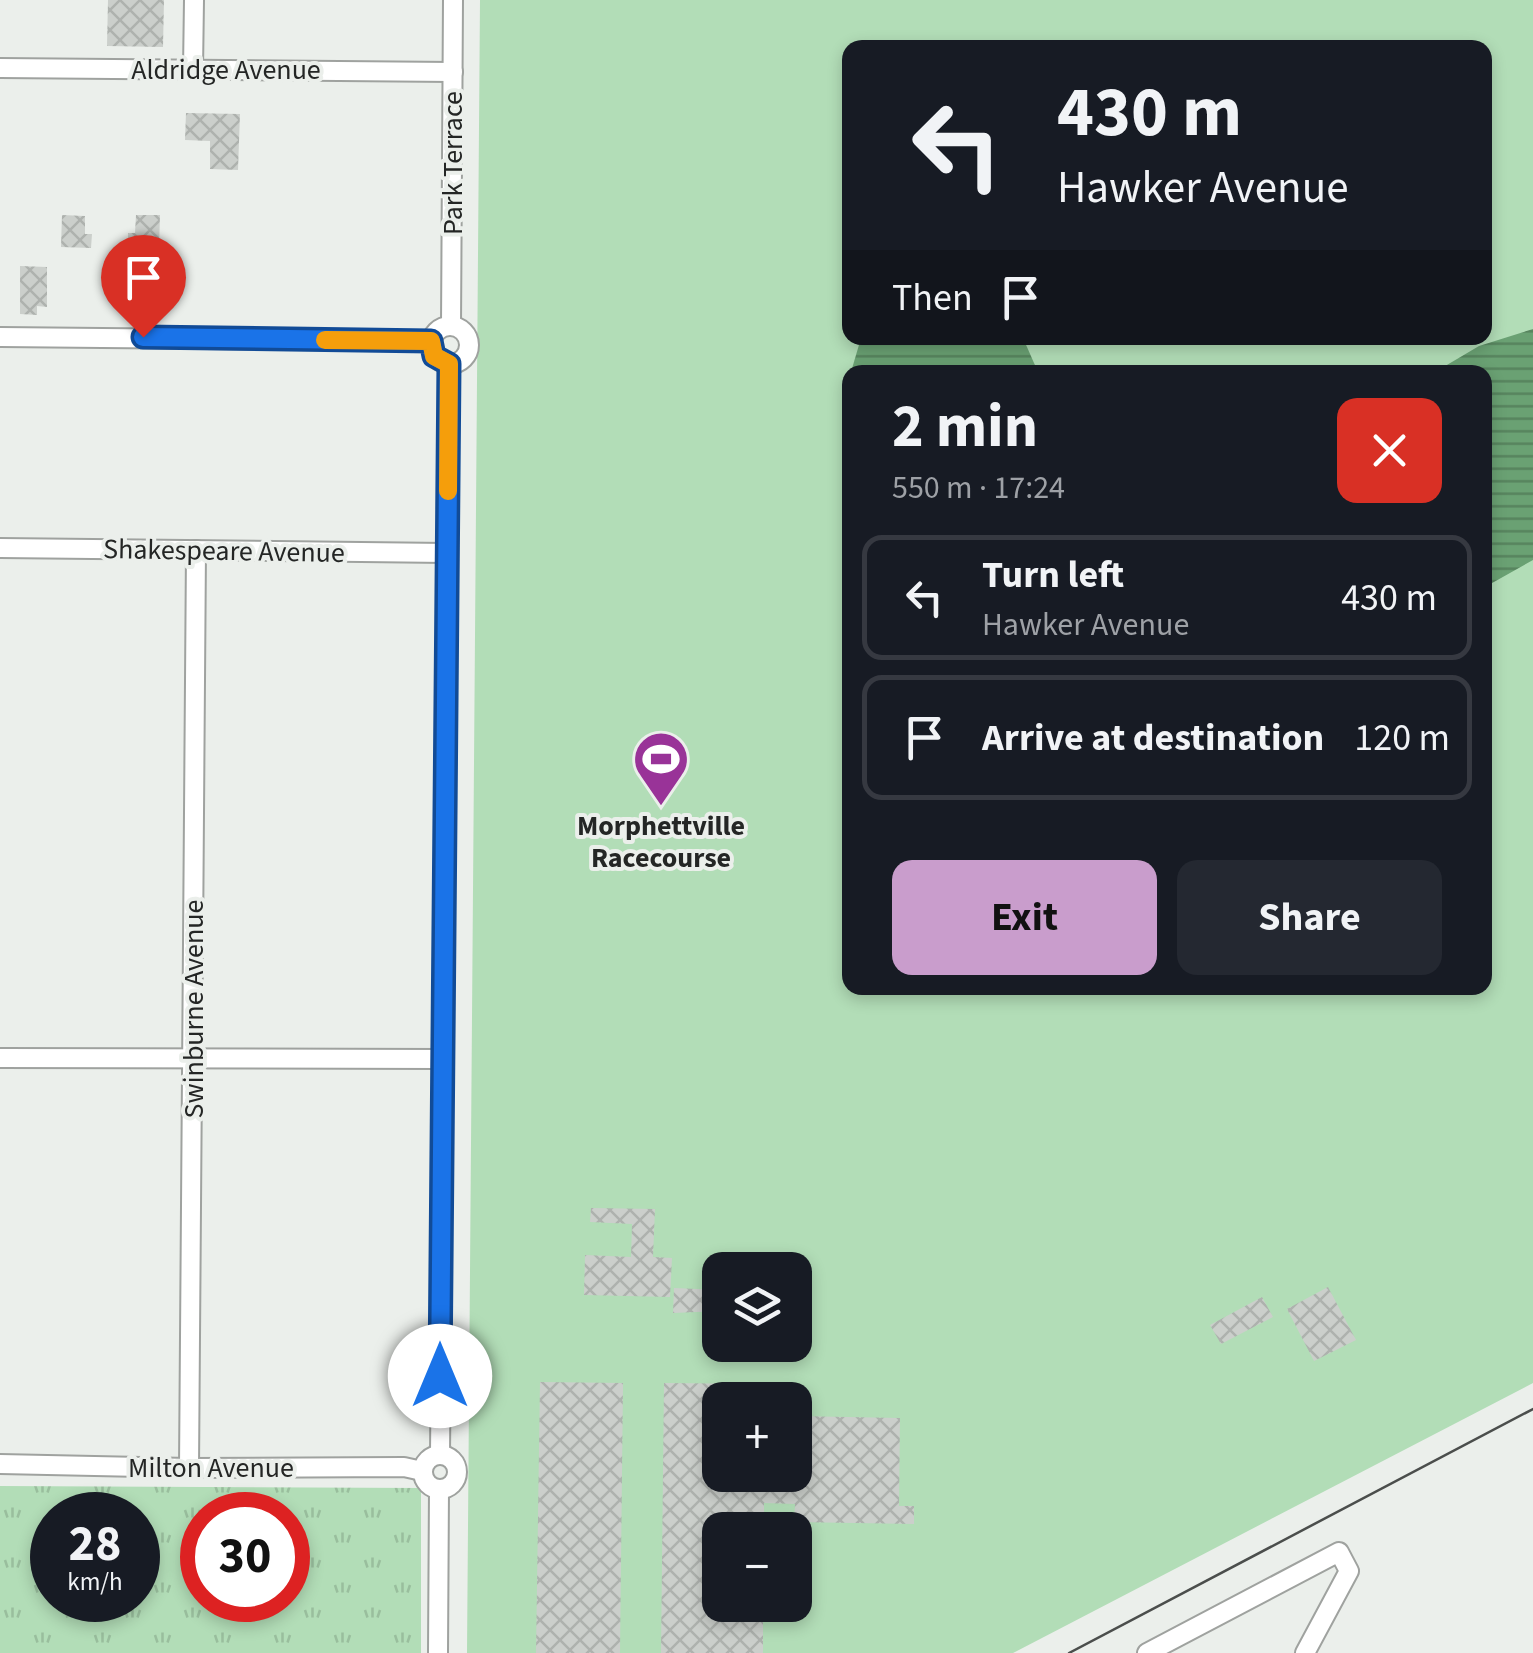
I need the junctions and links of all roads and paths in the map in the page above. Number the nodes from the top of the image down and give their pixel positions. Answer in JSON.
{"nodes":[{"id":1,"x":194,"y":0,"type":"edge"},
{"id":2,"x":454,"y":0,"type":"edge"},
{"id":3,"x":0,"y":68,"type":"edge"},
{"id":4,"x":194,"y":69,"type":"junction"},
{"id":5,"x":452,"y":72,"type":"junction"},
{"id":6,"x":451,"y":326,"type":"junction"},
{"id":7,"x":0,"y":337,"type":"edge"},
{"id":8,"x":431,"y":341,"type":"junction"},
{"id":9,"x":449,"y":364,"type":"junction"},
{"id":10,"x":0,"y":548,"type":"edge"},
{"id":11,"x":196,"y":550,"type":"junction"},
{"id":12,"x":447,"y":553,"type":"junction"},
{"id":13,"x":0,"y":1058,"type":"edge"},
{"id":14,"x":442,"y":1059,"type":"junction"},
{"id":15,"x":194,"y":1060,"type":"junction"},
{"id":16,"x":440,"y":1455,"type":"junction"},
{"id":17,"x":0,"y":1464,"type":"edge"},
{"id":18,"x":189,"y":1468,"type":"junction"},
{"id":19,"x":422,"y":1470,"type":"junction"},
{"id":20,"x":439,"y":1489,"type":"junction"},
{"id":21,"x":438,"y":1653,"type":"edge"},
{"id":22,"x":1147,"y":1653,"type":"edge"},
{"id":23,"x":1305,"y":1653,"type":"edge"}],
"edges":[{"from":1,"to":4,"type":"street"},
{"from":2,"to":5,"type":"street","name":"Park Terrace"},
{"from":3,"to":4,"type":"street","name":"Aldridge Avenue"},
{"from":4,"to":5,"type":"street","name":"Aldridge Avenue"},
{"from":5,"to":6,"type":"street","name":"Park Terrace"},
{"from":6,"to":8,"type":"street"},
{"from":6,"to":9,"type":"street"},
{"from":7,"to":8,"type":"street"},
{"from":8,"to":9,"type":"street"},
{"from":9,"to":12,"type":"street"},
{"from":10,"to":11,"type":"street","name":"Shakespeare Avenue"},
{"from":11,"to":12,"type":"street","name":"Shakespeare Avenue"},
{"from":11,"to":15,"type":"street","name":"Swinburne Avenue"},
{"from":12,"to":14,"type":"street"},
{"from":13,"to":15,"type":"street"},
{"from":14,"to":15,"type":"street"},
{"from":14,"to":16,"type":"street"},
{"from":15,"to":18,"type":"street","name":"Swinburne Avenue"},
{"from":16,"to":19,"type":"street"},
{"from":16,"to":20,"type":"street"},
{"from":17,"to":18,"type":"street","name":"Milton Avenue"},
{"from":18,"to":19,"type":"street","name":"Milton Avenue"},
{"from":19,"to":20,"type":"street"},
{"from":20,"to":21,"type":"street"},
{"from":22,"to":23,"type":"street"}]}
